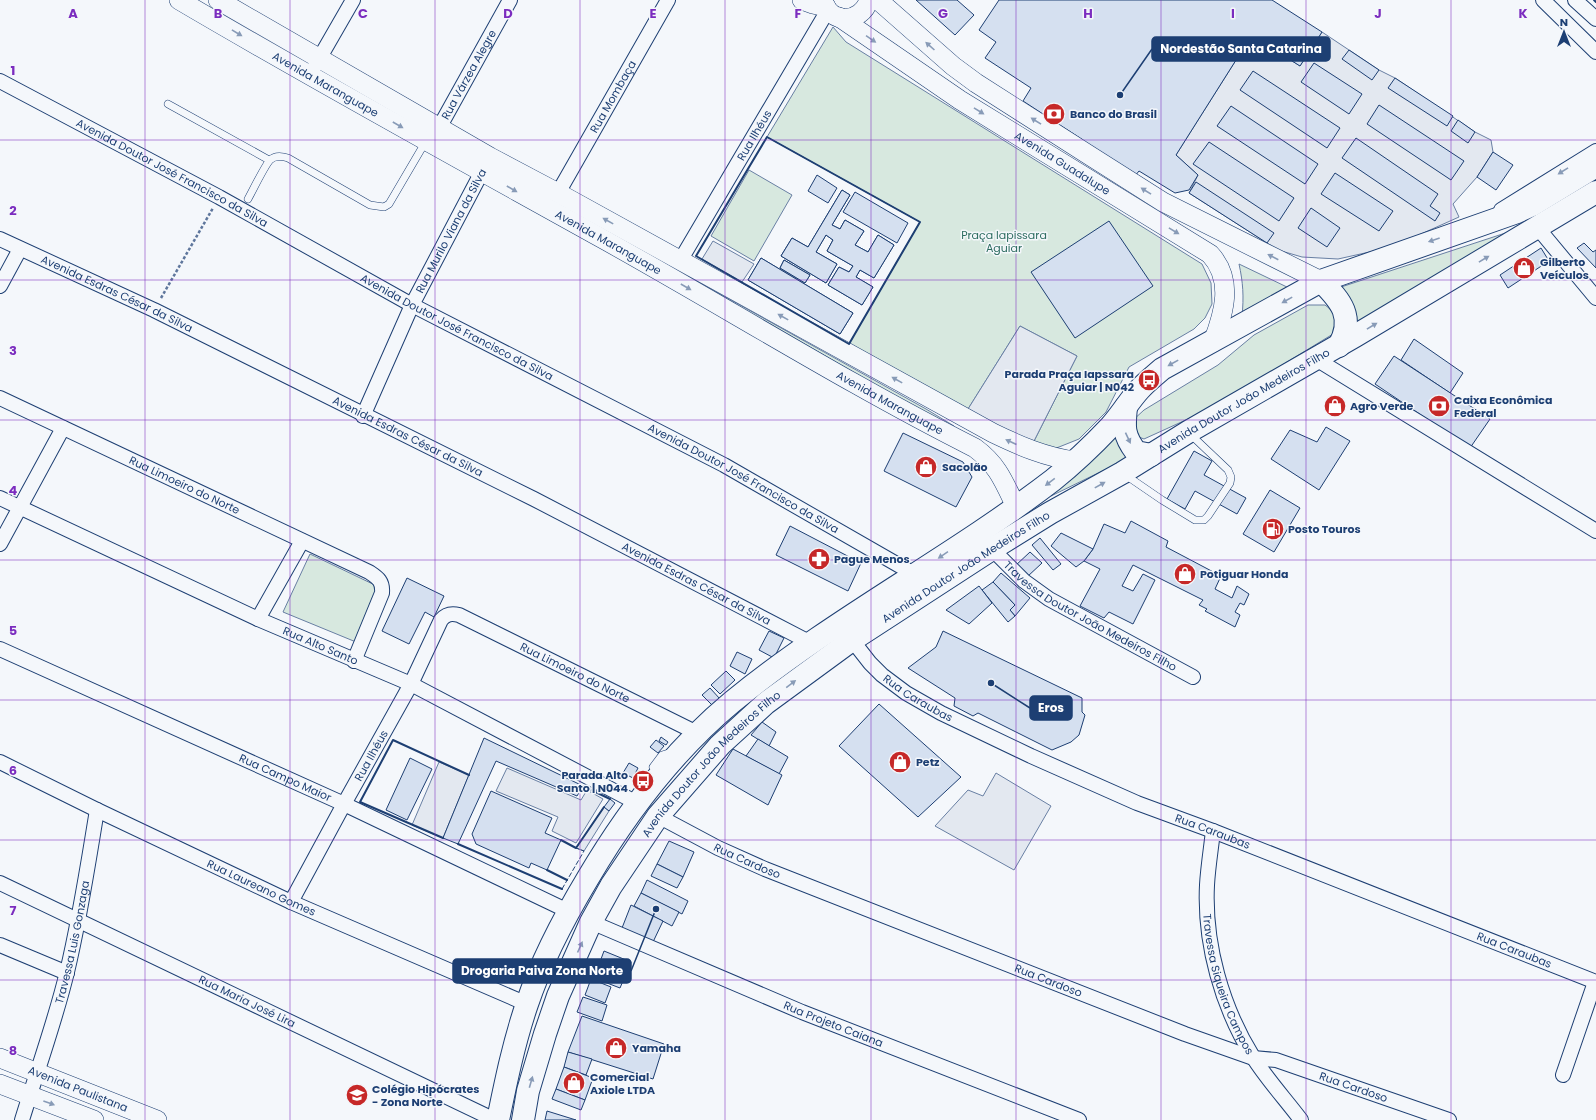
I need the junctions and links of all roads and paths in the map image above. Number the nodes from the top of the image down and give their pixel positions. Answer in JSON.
{"nodes":[{"id":1,"x":218,"y":0,"type":"edge"},
{"id":2,"x":353,"y":0,"type":"edge"},
{"id":3,"x":510,"y":0,"type":"edge"},
{"id":4,"x":668,"y":0,"type":"edge"},
{"id":5,"x":802,"y":0,"type":"edge"},
{"id":6,"x":869,"y":0,"type":"edge"},
{"id":7,"x":878,"y":0,"type":"edge"},
{"id":8,"x":1543,"y":0,"type":"edge"},
{"id":9,"x":1575,"y":0,"type":"edge"},
{"id":10,"x":190,"y":3,"type":"edge"},
{"id":11,"x":829,"y":9,"type":"edge"},
{"id":12,"x":1596,"y":19,"type":"edge"},
{"id":13,"x":1596,"y":52,"type":"edge"},
{"id":14,"x":314,"y":67,"type":"junction"},
{"id":15,"x":0,"y":80,"type":"edge"},
{"id":16,"x":168,"y":104,"type":"dead end"},
{"id":17,"x":439,"y":128,"type":"junction"},
{"id":18,"x":426,"y":141,"type":"junction"},
{"id":19,"x":1596,"y":150,"type":"edge"},
{"id":20,"x":269,"y":160,"type":"junction"},
{"id":21,"x":486,"y":164,"type":"junction"},
{"id":22,"x":1596,"y":166,"type":"edge"},
{"id":23,"x":1096,"y":183,"type":"junction"},
{"id":24,"x":1596,"y":192,"type":"edge"},
{"id":25,"x":558,"y":193,"type":"junction"},
{"id":26,"x":219,"y":197,"type":"junction"},
{"id":27,"x":248,"y":199,"type":"dead end"},
{"id":28,"x":1163,"y":202,"type":"junction"},
{"id":29,"x":1476,"y":226,"type":"junction"},
{"id":30,"x":1537,"y":227,"type":"junction"},
{"id":31,"x":0,"y":239,"type":"edge"},
{"id":32,"x":603,"y":239,"type":"junction"},
{"id":33,"x":20,"y":249,"type":"junction"},
{"id":34,"x":680,"y":261,"type":"junction"},
{"id":35,"x":1321,"y":281,"type":"junction"},
{"id":36,"x":0,"y":286,"type":"edge"},
{"id":37,"x":1596,"y":298,"type":"edge"},
{"id":38,"x":412,"y":305,"type":"junction"},
{"id":39,"x":154,"y":310,"type":"junction"},
{"id":40,"x":1213,"y":342,"type":"junction"},
{"id":41,"x":1339,"y":346,"type":"junction"},
{"id":42,"x":1316,"y":359,"type":"junction"},
{"id":43,"x":0,"y":398,"type":"edge"},
{"id":44,"x":1126,"y":407,"type":"junction"},
{"id":45,"x":363,"y":416,"type":"junction"},
{"id":46,"x":970,"y":420,"type":"junction"},
{"id":47,"x":63,"y":428,"type":"junction"},
{"id":48,"x":1188,"y":432,"type":"junction"},
{"id":49,"x":959,"y":440,"type":"junction"},
{"id":50,"x":1151,"y":455,"type":"junction"},
{"id":51,"x":1075,"y":461,"type":"junction"},
{"id":52,"x":1122,"y":473,"type":"junction"},
{"id":53,"x":0,"y":498,"type":"edge"},
{"id":54,"x":1016,"y":507,"type":"junction"},
{"id":55,"x":21,"y":508,"type":"junction"},
{"id":56,"x":1596,"y":531,"type":"edge"},
{"id":57,"x":302,"y":541,"type":"junction"},
{"id":58,"x":0,"y":544,"type":"edge"},
{"id":59,"x":992,"y":549,"type":"junction"},
{"id":60,"x":914,"y":574,"type":"junction"},
{"id":61,"x":453,"y":614,"type":"joint"},
{"id":62,"x":258,"y":619,"type":"junction"},
{"id":63,"x":852,"y":640,"type":"junction"},
{"id":64,"x":811,"y":644,"type":"junction"},
{"id":65,"x":0,"y":649,"type":"edge"},
{"id":66,"x":354,"y":661,"type":"junction"},
{"id":67,"x":1193,"y":677,"type":"dead end"},
{"id":68,"x":411,"y":684,"type":"junction"},
{"id":69,"x":697,"y":733,"type":"junction"},
{"id":70,"x":680,"y":750,"type":"junction"},
{"id":71,"x":0,"y":762,"type":"edge"},
{"id":72,"x":648,"y":774,"type":"dead end"},
{"id":73,"x":641,"y":793,"type":"junction"},
{"id":74,"x":344,"y":804,"type":"junction"},
{"id":75,"x":97,"y":810,"type":"junction"},
{"id":76,"x":658,"y":816,"type":"junction"},
{"id":77,"x":1213,"y":831,"type":"junction"},
{"id":78,"x":0,"y":882,"type":"edge"},
{"id":79,"x":291,"y":902,"type":"junction"},
{"id":80,"x":568,"y":911,"type":"junction"},
{"id":81,"x":78,"y":920,"type":"junction"},
{"id":82,"x":591,"y":922,"type":"junction"},
{"id":83,"x":0,"y":945,"type":"edge"},
{"id":84,"x":67,"y":973,"type":"junction"},
{"id":85,"x":1595,"y":982,"type":"edge"},
{"id":86,"x":527,"y":1004,"type":"junction"},
{"id":87,"x":0,"y":1058,"type":"edge"},
{"id":88,"x":1253,"y":1058,"type":"junction"},
{"id":89,"x":38,"y":1073,"type":"junction"},
{"id":90,"x":1563,"y":1075,"type":"dead end"},
{"id":91,"x":0,"y":1084,"type":"edge"},
{"id":92,"x":30,"y":1096,"type":"junction"},
{"id":93,"x":22,"y":1120,"type":"edge"},
{"id":94,"x":94,"y":1120,"type":"edge"},
{"id":95,"x":157,"y":1120,"type":"edge"},
{"id":96,"x":494,"y":1120,"type":"edge"},
{"id":97,"x":498,"y":1120,"type":"edge"},
{"id":98,"x":523,"y":1120,"type":"edge"},
{"id":99,"x":1079,"y":1120,"type":"edge"},
{"id":100,"x":1301,"y":1120,"type":"edge"},
{"id":101,"x":1449,"y":1120,"type":"edge"}],
"edges":[{"from":1,"to":14,"type":"main road","name":"Avenida Maranguape"},
{"from":2,"to":14,"type":"street"},
{"from":3,"to":17,"type":"street","name":"Rua Várzea Alegre"},
{"from":4,"to":25,"type":"street","name":"Rua Mombaça"},
{"from":5,"to":11,"type":"main road","name":"Avenida Guadalupe"},
{"from":6,"to":11,"type":"main road"},
{"from":28,"to":7,"type":"main road","name":"Avenida Guadalupe","one_way":true},
{"from":8,"to":13,"type":"street"},
{"from":9,"to":12,"type":"street"},
{"from":10,"to":14,"type":"main road","name":"Avenida Maranguape","one_way":true},
{"from":11,"to":23,"type":"main road","name":"Avenida Guadalupe","one_way":true},
{"from":11,"to":34,"type":"street","name":"Rua Ilhéus"},
{"from":14,"to":17,"type":"main road","name":"Avenida Maranguape"},
{"from":14,"to":18,"type":"main road","name":"Avenida Maranguape","one_way":true},
{"from":15,"to":26,"type":"street","name":"Avenida Doutor José Francisco da Silva"},
{"from":16,"to":20,"type":"lane"},
{"from":17,"to":21,"type":"main road","name":"Avenida Maranguape"},
{"from":18,"to":20,"type":"lane"},
{"from":18,"to":21,"type":"main road","name":"Avenida Maranguape"},
{"from":19,"to":29,"type":"street","name":"Avenida Doutor João Medeiros Filho","one_way":true},
{"from":20,"to":27,"type":"lane"},
{"from":21,"to":25,"type":"main road","name":"Avenida Maranguape"},
{"from":21,"to":32,"type":"main road","name":"Avenida Maranguape","one_way":true},
{"from":21,"to":38,"type":"street","name":"Rua Murilo Viana da Silva"},
{"from":22,"to":29,"type":"main road","name":"Avenida Doutor João Medeiros Filho"},
{"from":23,"to":28,"type":"main road"},
{"from":23,"to":40,"type":"main road","name":"Avenida Guadalupe","one_way":true},
{"from":24,"to":30,"type":"main road","name":"Avenida Doutor João Medeiros Filho"},
{"from":34,"to":25,"type":"main road","name":"Avenida Maranguape","one_way":true},
{"from":26,"to":38,"type":"street","name":"Avenida Doutor José Francisco da Silva"},
{"from":26,"to":39,"type":"path"},
{"from":35,"to":28,"type":"main road","name":"Avenida Guadalupe","one_way":true},
{"from":29,"to":35,"type":"main road","name":"Avenida Doutor João Medeiros Filho","one_way":true},
{"from":30,"to":37,"type":"street"},
{"from":41,"to":30,"type":"main road","name":"Avenida Doutor João Medeiros Filho","one_way":true},
{"from":31,"to":33,"type":"street","name":"Avenida Esdras César da Silva"},
{"from":32,"to":34,"type":"main road"},
{"from":32,"to":49,"type":"main road","name":"Avenida Maranguape","one_way":true},
{"from":33,"to":36,"type":"street"},
{"from":33,"to":39,"type":"street","name":"Avenida Esdras César da Silva"},
{"from":46,"to":34,"type":"main road","name":"Avenida Maranguape","one_way":true},
{"from":35,"to":40,"type":"main road","name":"Avenida Doutor João Medeiros Filho","one_way":true},
{"from":35,"to":41,"type":"main road"},
{"from":38,"to":45,"type":"street","name":"Rua Murilo Viana da Silva"},
{"from":38,"to":60,"type":"street","name":"Avenida Doutor José Francisco da Silva"},
{"from":39,"to":45,"type":"street","name":"Avenida Esdras César da Silva"},
{"from":40,"to":44,"type":"main road","name":"Avenida Doutor João Medeiros Filho","one_way":true},
{"from":41,"to":42,"type":"main road","name":"Avenida Doutor João Medeiros Filho"},
{"from":42,"to":48,"type":"main road","name":"Avenida Doutor João Medeiros Filho"},
{"from":42,"to":56,"type":"street"},
{"from":43,"to":47,"type":"street","name":"Rua Limoeiro do Norte"},
{"from":44,"to":50,"type":"main road","one_way":true},
{"from":44,"to":51,"type":"main road","name":"Avenida Doutor João Medeiros Filho"},
{"from":45,"to":64,"type":"street","name":"Avenida Esdras César da Silva"},
{"from":46,"to":49,"type":"main road"},
{"from":51,"to":46,"type":"main road","name":"Avenida Maranguape","one_way":true},
{"from":47,"to":55,"type":"street"},
{"from":47,"to":57,"type":"street","name":"Rua Limoeiro do Norte"},
{"from":48,"to":50,"type":"main road","name":"Avenida Doutor João Medeiros Filho"},
{"from":48,"to":52,"type":"lane"},
{"from":49,"to":54,"type":"main road","name":"Avenida Maranguape"},
{"from":50,"to":52,"type":"main road","name":"Avenida Doutor João Medeiros Filho"},
{"from":51,"to":54,"type":"main road","name":"Avenida Doutor João Medeiros Filho","one_way":true},
{"from":59,"to":52,"type":"main road","name":"Avenida Doutor João Medeiros Filho","one_way":true},
{"from":53,"to":55,"type":"street","name":"Rua Alto Santo"},
{"from":54,"to":60,"type":"main road","name":"Avenida Doutor João Medeiros Filho","one_way":true},
{"from":55,"to":58,"type":"street"},
{"from":55,"to":62,"type":"street","name":"Rua Alto Santo"},
{"from":57,"to":62,"type":"street"},
{"from":57,"to":66,"type":"street","name":"Rua Limoeiro do Norte"},
{"from":59,"to":63,"type":"main road","name":"Avenida Doutor João Medeiros Filho"},
{"from":59,"to":67,"type":"street","name":"Travessa Doutor João Medeiros Filho"},
{"from":60,"to":64,"type":"main road","name":"Avenida Doutor João Medeiros Filho"},
{"from":61,"to":68,"type":"street","name":"Rua Ilhéus"},
{"from":61,"to":69,"type":"street","name":"Rua Limoeiro do Norte"},
{"from":62,"to":66,"type":"street","name":"Rua Alto Santo"},
{"from":76,"to":63,"type":"main road","name":"Avenida Doutor João Medeiros Filho","one_way":true},
{"from":63,"to":77,"type":"street","name":"Rua Caraubas"},
{"from":64,"to":69,"type":"main road","name":"Avenida Doutor João Medeiros Filho"},
{"from":65,"to":74,"type":"street","name":"Rua Campo Maior"},
{"from":66,"to":68,"type":"street","name":"Rua Alto Santo"},
{"from":68,"to":73,"type":"street","name":"Rua Alto Santo"},
{"from":68,"to":74,"type":"street","name":"Rua Ilhéus"},
{"from":69,"to":70,"type":"main road","name":"Avenida Doutor João Medeiros Filho"},
{"from":70,"to":72,"type":"lane"},
{"from":70,"to":73,"type":"main road","name":"Avenida Doutor João Medeiros Filho"},
{"from":71,"to":75,"type":"street","name":"Rua Laureano Gomes"},
{"from":73,"to":80,"type":"main road","name":"Avenida Doutor João Medeiros Filho"},
{"from":74,"to":79,"type":"street","name":"Rua Ilhéus"},
{"from":74,"to":80,"type":"street","name":"Rua Campo Maior"},
{"from":75,"to":79,"type":"street","name":"Rua Laureano Gomes"},
{"from":75,"to":81,"type":"street","name":"Travessa Luis Gonzaga"},
{"from":76,"to":82,"type":"main road","name":"Avenida Doutor João Medeiros Filho"},
{"from":76,"to":88,"type":"street","name":"Rua Cardoso"},
{"from":77,"to":85,"type":"street","name":"Rua Caraubas"},
{"from":77,"to":88,"type":"street","name":"Travessa Siqueira Campos"},
{"from":78,"to":81,"type":"street","name":"Rua Maria José Lira"},
{"from":79,"to":86,"type":"street","name":"Rua Laureano Gomes"},
{"from":80,"to":86,"type":"main road","name":"Avenida Doutor João Medeiros Filho"},
{"from":81,"to":84,"type":"street","name":"Travessa Luis Gonzaga"},
{"from":81,"to":96,"type":"street","name":"Rua Maria José Lira"},
{"from":98,"to":82,"type":"main road","name":"Avenida Doutor João Medeiros Filho","one_way":true},
{"from":82,"to":99,"type":"street","name":"Rua Projeto Caiana"},
{"from":83,"to":84,"type":"street"},
{"from":84,"to":89,"type":"street","name":"Travessa Luis Gonzaga"},
{"from":85,"to":90,"type":"street"},
{"from":86,"to":97,"type":"main road","name":"Avenida Doutor João Medeiros Filho"},
{"from":87,"to":89,"type":"main road","name":"Avenida Paulistana"},
{"from":88,"to":100,"type":"street","name":"Travessa Siqueira Campos"},
{"from":88,"to":101,"type":"street","name":"Rua Cardoso"},
{"from":89,"to":92,"type":"street","name":"Travessa Luis Gonzaga"},
{"from":89,"to":95,"type":"main road","name":"Avenida Paulistana"},
{"from":91,"to":92,"type":"main road","name":"Avenida Paulistana"},
{"from":92,"to":93,"type":"street","name":"Travessa Luis Gonzaga"},
{"from":92,"to":94,"type":"main road","name":"Avenida Paulistana","one_way":true}]}
